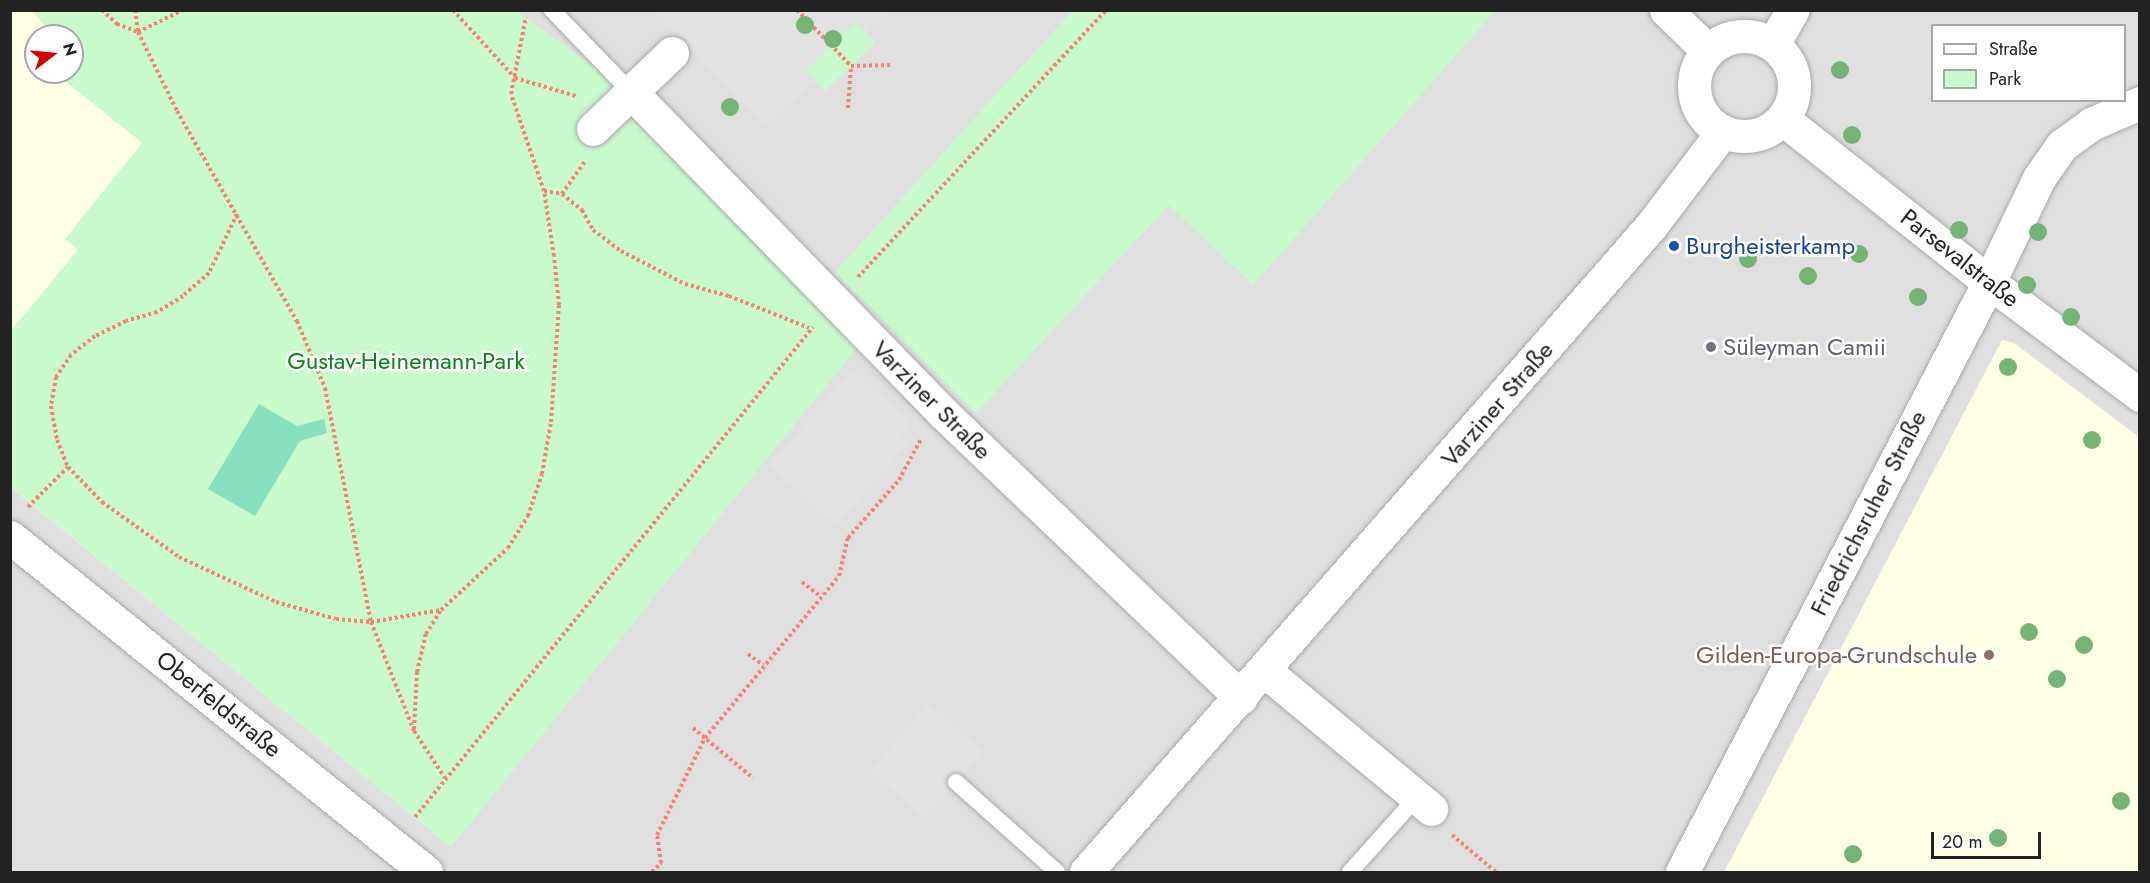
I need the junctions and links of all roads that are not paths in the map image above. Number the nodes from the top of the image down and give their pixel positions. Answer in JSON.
{"nodes":[{"id":1,"x":552,"y":10,"type":"edge"},
{"id":2,"x":1666,"y":10,"type":"edge"},
{"id":3,"x":1793,"y":10,"type":"edge"},
{"id":4,"x":1773,"y":45,"type":"junction"},
{"id":5,"x":1708,"y":51,"type":"junction"},
{"id":6,"x":672,"y":52,"type":"dead end"},
{"id":7,"x":2139,"y":103,"type":"edge"},
{"id":8,"x":613,"y":110,"type":"junction"},
{"id":9,"x":1783,"y":119,"type":"junction"},
{"id":10,"x":1723,"y":131,"type":"junction"},
{"id":11,"x":1989,"y":282,"type":"junction"},
{"id":12,"x":2139,"y":395,"type":"edge"},
{"id":13,"x":10,"y":537,"type":"edge"},
{"id":14,"x":1265,"y":671,"type":"junction"},
{"id":15,"x":1241,"y":698,"type":"junction"},
{"id":16,"x":956,"y":782,"type":"dead end"},
{"id":17,"x":1424,"y":803,"type":"joint"},
{"id":18,"x":426,"y":873,"type":"edge"},
{"id":19,"x":1057,"y":873,"type":"edge"},
{"id":20,"x":1086,"y":873,"type":"edge"},
{"id":21,"x":1350,"y":873,"type":"edge"},
{"id":22,"x":1682,"y":873,"type":"edge"}],
"edges":[{"from":1,"to":8,"type":"lane"},
{"from":2,"to":5,"type":"street"},
{"from":3,"to":4,"type":"street"},
{"from":4,"to":5,"type":"street"},
{"from":4,"to":9,"type":"street"},
{"from":5,"to":10,"type":"street"},
{"from":6,"to":8,"type":"street"},
{"from":7,"to":11,"type":"street","name":"Friedrichsruher Straße"},
{"from":8,"to":15,"type":"street","name":"Varziner Straße"},
{"from":9,"to":10,"type":"street"},
{"from":9,"to":11,"type":"street","name":"Parsevalstraße"},
{"from":10,"to":14,"type":"street","name":"Varziner Straße"},
{"from":11,"to":12,"type":"street","name":"Parsevalstraße"},
{"from":11,"to":22,"type":"street","name":"Friedrichsruher Straße"},
{"from":13,"to":18,"type":"street","name":"Oberfeldstraße"},
{"from":14,"to":15,"type":"street","name":"Varziner Straße"},
{"from":14,"to":17,"type":"street"},
{"from":15,"to":20,"type":"street","name":"Varziner Straße"},
{"from":16,"to":19,"type":"lane"},
{"from":17,"to":21,"type":"lane"}]}
